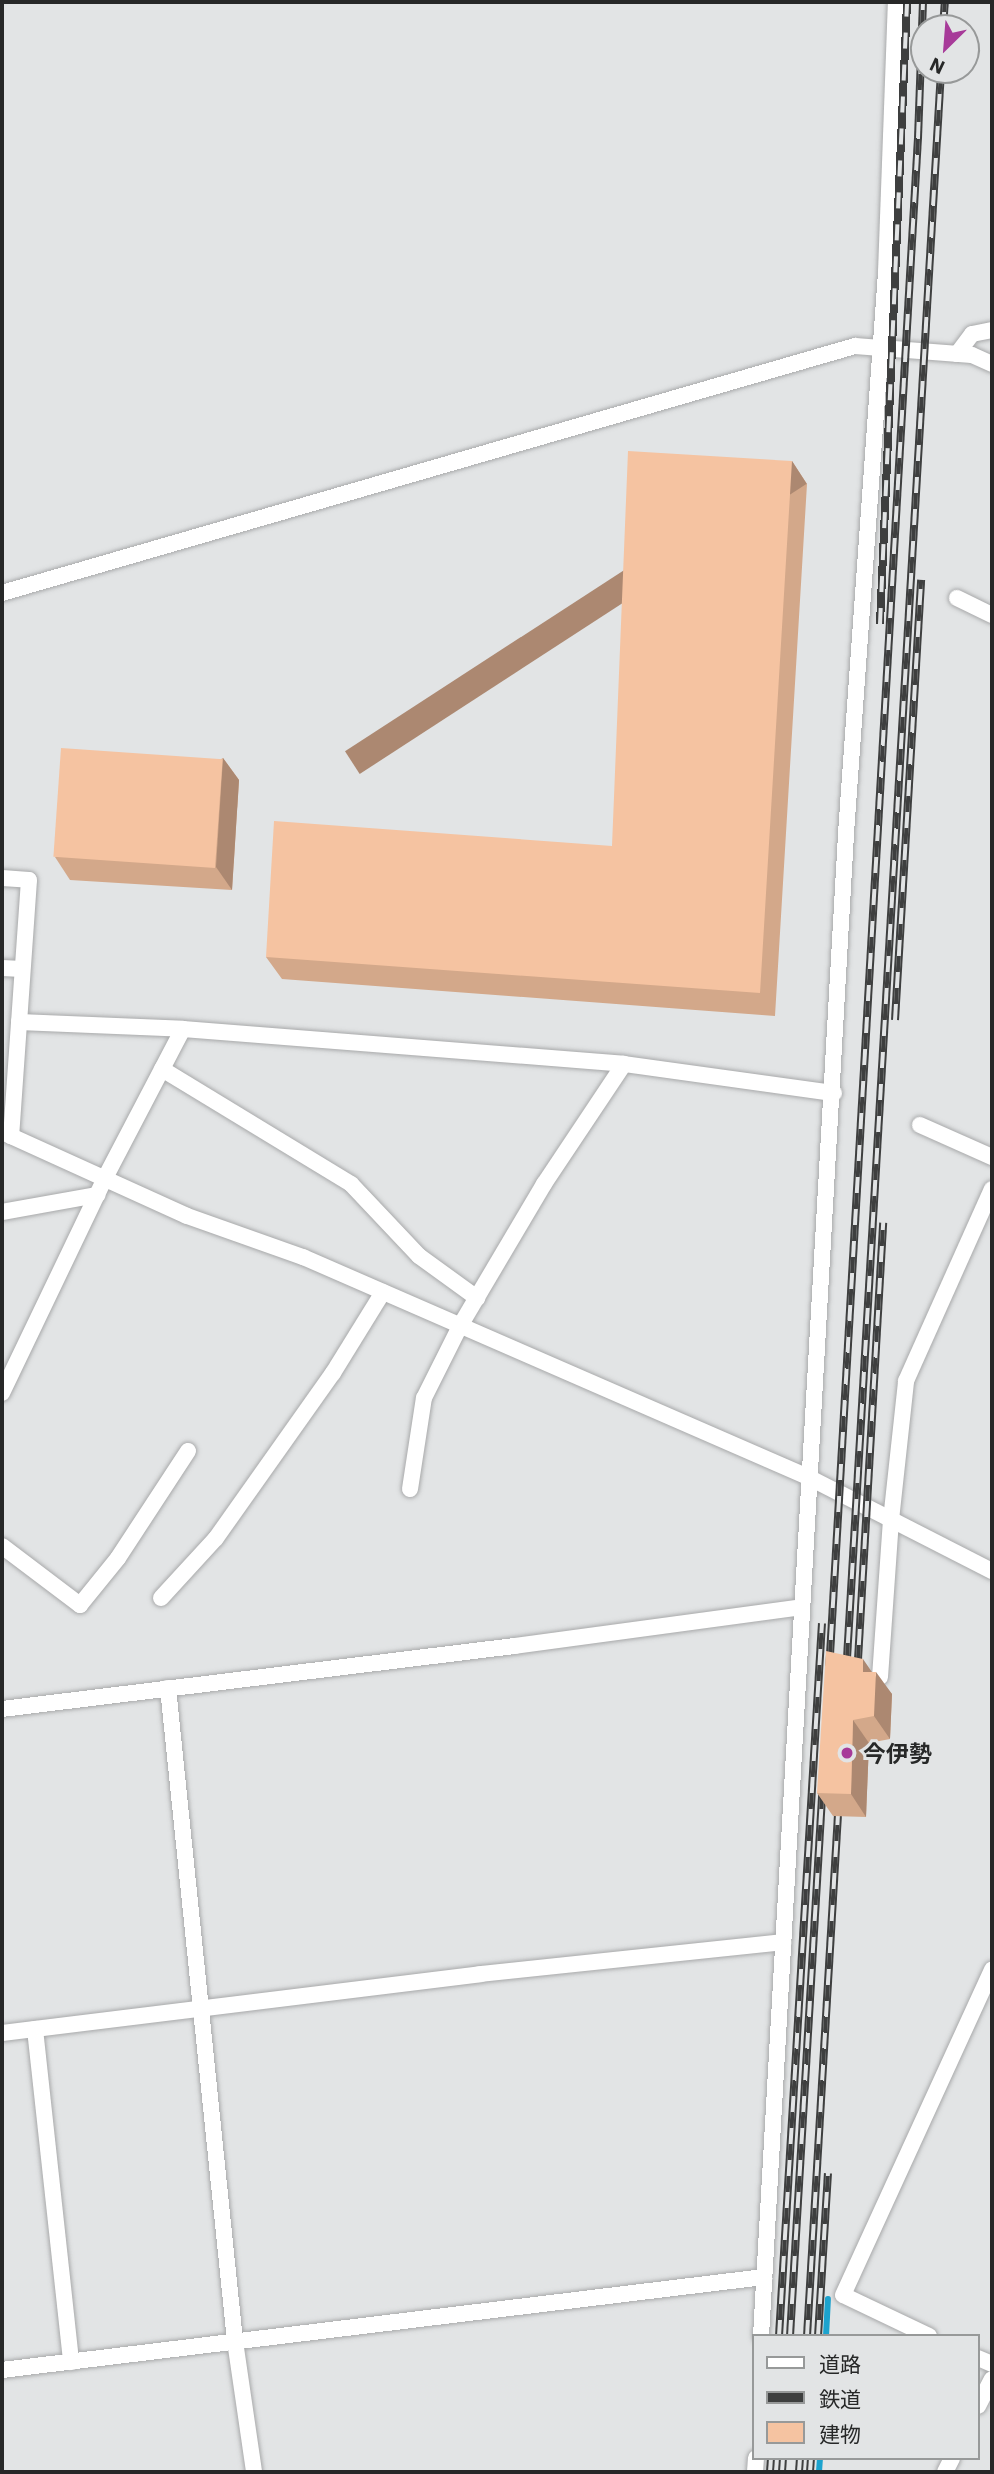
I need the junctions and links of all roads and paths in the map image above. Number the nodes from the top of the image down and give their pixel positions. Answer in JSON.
{"nodes":[{"id":1,"x":897,"y":2,"type":"edge"},
{"id":2,"x":992,"y":330,"type":"edge"},
{"id":3,"x":881,"y":348,"type":"junction"},
{"id":4,"x":957,"y":354,"type":"junction"},
{"id":5,"x":992,"y":364,"type":"edge"},
{"id":6,"x":2,"y":593,"type":"edge"},
{"id":7,"x":957,"y":598,"type":"dead end"},
{"id":8,"x":992,"y":615,"type":"edge"},
{"id":9,"x":2,"y":878,"type":"edge"},
{"id":10,"x":2,"y":968,"type":"edge"},
{"id":11,"x":22,"y":970,"type":"junction"},
{"id":12,"x":19,"y":1022,"type":"junction"},
{"id":13,"x":183,"y":1029,"type":"junction"},
{"id":14,"x":624,"y":1064,"type":"junction"},
{"id":15,"x":162,"y":1069,"type":"junction"},
{"id":16,"x":834,"y":1093,"type":"junction"},
{"id":17,"x":920,"y":1125,"type":"dead end"},
{"id":18,"x":6,"y":1134,"type":"edge"},
{"id":19,"x":992,"y":1157,"type":"edge"},
{"id":20,"x":105,"y":1178,"type":"junction"},
{"id":21,"x":992,"y":1189,"type":"edge"},
{"id":22,"x":97,"y":1195,"type":"junction"},
{"id":23,"x":2,"y":1212,"type":"edge"},
{"id":24,"x":383,"y":1293,"type":"junction"},
{"id":25,"x":477,"y":1298,"type":"junction"},
{"id":26,"x":460,"y":1326,"type":"junction"},
{"id":27,"x":2,"y":1393,"type":"edge"},
{"id":28,"x":188,"y":1451,"type":"dead end"},
{"id":29,"x":807,"y":1477,"type":"junction"},
{"id":30,"x":410,"y":1489,"type":"dead end"},
{"id":31,"x":891,"y":1520,"type":"junction"},
{"id":32,"x":2,"y":1546,"type":"edge"},
{"id":33,"x":992,"y":1571,"type":"edge"},
{"id":34,"x":160,"y":1598,"type":"dead end"},
{"id":35,"x":801,"y":1607,"type":"junction"},
{"id":36,"x":880,"y":1677,"type":"dead end"},
{"id":37,"x":168,"y":1688,"type":"junction"},
{"id":38,"x":2,"y":1709,"type":"edge"},
{"id":39,"x":783,"y":1942,"type":"junction"},
{"id":40,"x":992,"y":1970,"type":"edge"},
{"id":41,"x":202,"y":2010,"type":"junction"},
{"id":42,"x":36,"y":2029,"type":"junction"},
{"id":43,"x":2,"y":2033,"type":"edge"},
{"id":44,"x":764,"y":2277,"type":"junction"},
{"id":45,"x":761,"y":2334,"type":"edge"},
{"id":46,"x":925,"y":2334,"type":"edge"},
{"id":47,"x":236,"y":2342,"type":"junction"},
{"id":48,"x":71,"y":2362,"type":"junction"},
{"id":49,"x":2,"y":2371,"type":"edge"},
{"id":50,"x":992,"y":2379,"type":"edge"},
{"id":51,"x":980,"y":2402,"type":"edge"},
{"id":52,"x":254,"y":2472,"type":"edge"}],
"edges":[{"from":1,"to":3,"type":"street"},
{"from":2,"to":4,"type":"street"},
{"from":3,"to":4,"type":"street"},
{"from":3,"to":6,"type":"street"},
{"from":3,"to":16,"type":"street"},
{"from":4,"to":5,"type":"street"},
{"from":7,"to":8,"type":"street"},
{"from":9,"to":11,"type":"street"},
{"from":10,"to":11,"type":"street"},
{"from":11,"to":12,"type":"street"},
{"from":12,"to":13,"type":"street"},
{"from":12,"to":18,"type":"street"},
{"from":13,"to":14,"type":"street"},
{"from":13,"to":15,"type":"street"},
{"from":14,"to":16,"type":"street"},
{"from":14,"to":25,"type":"street"},
{"from":15,"to":20,"type":"street"},
{"from":15,"to":25,"type":"street"},
{"from":16,"to":29,"type":"street"},
{"from":17,"to":19,"type":"street"},
{"from":18,"to":20,"type":"street"},
{"from":20,"to":22,"type":"street"},
{"from":20,"to":24,"type":"street"},
{"from":21,"to":31,"type":"street"},
{"from":22,"to":23,"type":"street"},
{"from":22,"to":27,"type":"street"},
{"from":24,"to":26,"type":"street"},
{"from":24,"to":34,"type":"street"},
{"from":25,"to":26,"type":"street"},
{"from":26,"to":29,"type":"street"},
{"from":26,"to":30,"type":"street"},
{"from":28,"to":32,"type":"street"},
{"from":29,"to":31,"type":"street"},
{"from":29,"to":35,"type":"street"},
{"from":31,"to":33,"type":"street"},
{"from":31,"to":36,"type":"street"},
{"from":35,"to":37,"type":"street"},
{"from":35,"to":39,"type":"street"},
{"from":37,"to":38,"type":"street"},
{"from":37,"to":41,"type":"street"},
{"from":39,"to":41,"type":"street"},
{"from":39,"to":44,"type":"street"},
{"from":40,"to":46,"type":"street"},
{"from":41,"to":42,"type":"street"},
{"from":41,"to":47,"type":"street"},
{"from":42,"to":43,"type":"street"},
{"from":42,"to":48,"type":"street"},
{"from":44,"to":45,"type":"street"},
{"from":44,"to":47,"type":"street"},
{"from":47,"to":48,"type":"street"},
{"from":47,"to":52,"type":"street"},
{"from":48,"to":49,"type":"street"},
{"from":50,"to":51,"type":"street"}]}
